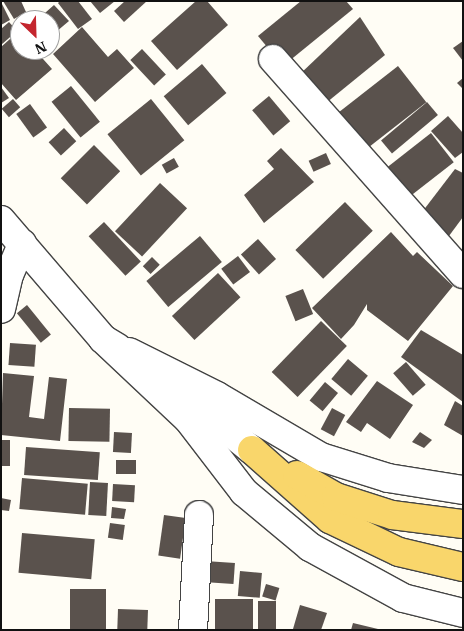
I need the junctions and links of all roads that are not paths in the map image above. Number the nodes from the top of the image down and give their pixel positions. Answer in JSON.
{"nodes":[{"id":1,"x":273,"y":59,"type":"dead end"},
{"id":2,"x":1,"y":220,"type":"edge"},
{"id":3,"x":22,"y":244,"type":"junction"},
{"id":4,"x":463,"y":274,"type":"edge"},
{"id":5,"x":1,"y":309,"type":"edge"},
{"id":6,"x":103,"y":339,"type":"junction"},
{"id":7,"x":252,"y":450,"type":"junction"},
{"id":8,"x":463,"y":490,"type":"edge"},
{"id":9,"x":199,"y":515,"type":"dead end"},
{"id":10,"x":463,"y":524,"type":"edge"},
{"id":11,"x":463,"y":567,"type":"edge"},
{"id":12,"x":463,"y":615,"type":"edge"},
{"id":13,"x":193,"y":630,"type":"edge"},
{"id":14,"x":454,"y":630,"type":"edge"}],
"edges":[{"from":1,"to":4,"type":"street"},
{"from":2,"to":3,"type":"street"},
{"from":3,"to":5,"type":"street"},
{"from":3,"to":6,"type":"street"},
{"from":6,"to":7,"type":"street"},
{"from":6,"to":8,"type":"street"},
{"from":6,"to":12,"type":"street"},
{"from":7,"to":10,"type":"main road"},
{"from":7,"to":11,"type":"main road"},
{"from":9,"to":13,"type":"street"},
{"from":12,"to":14,"type":"street"}]}
